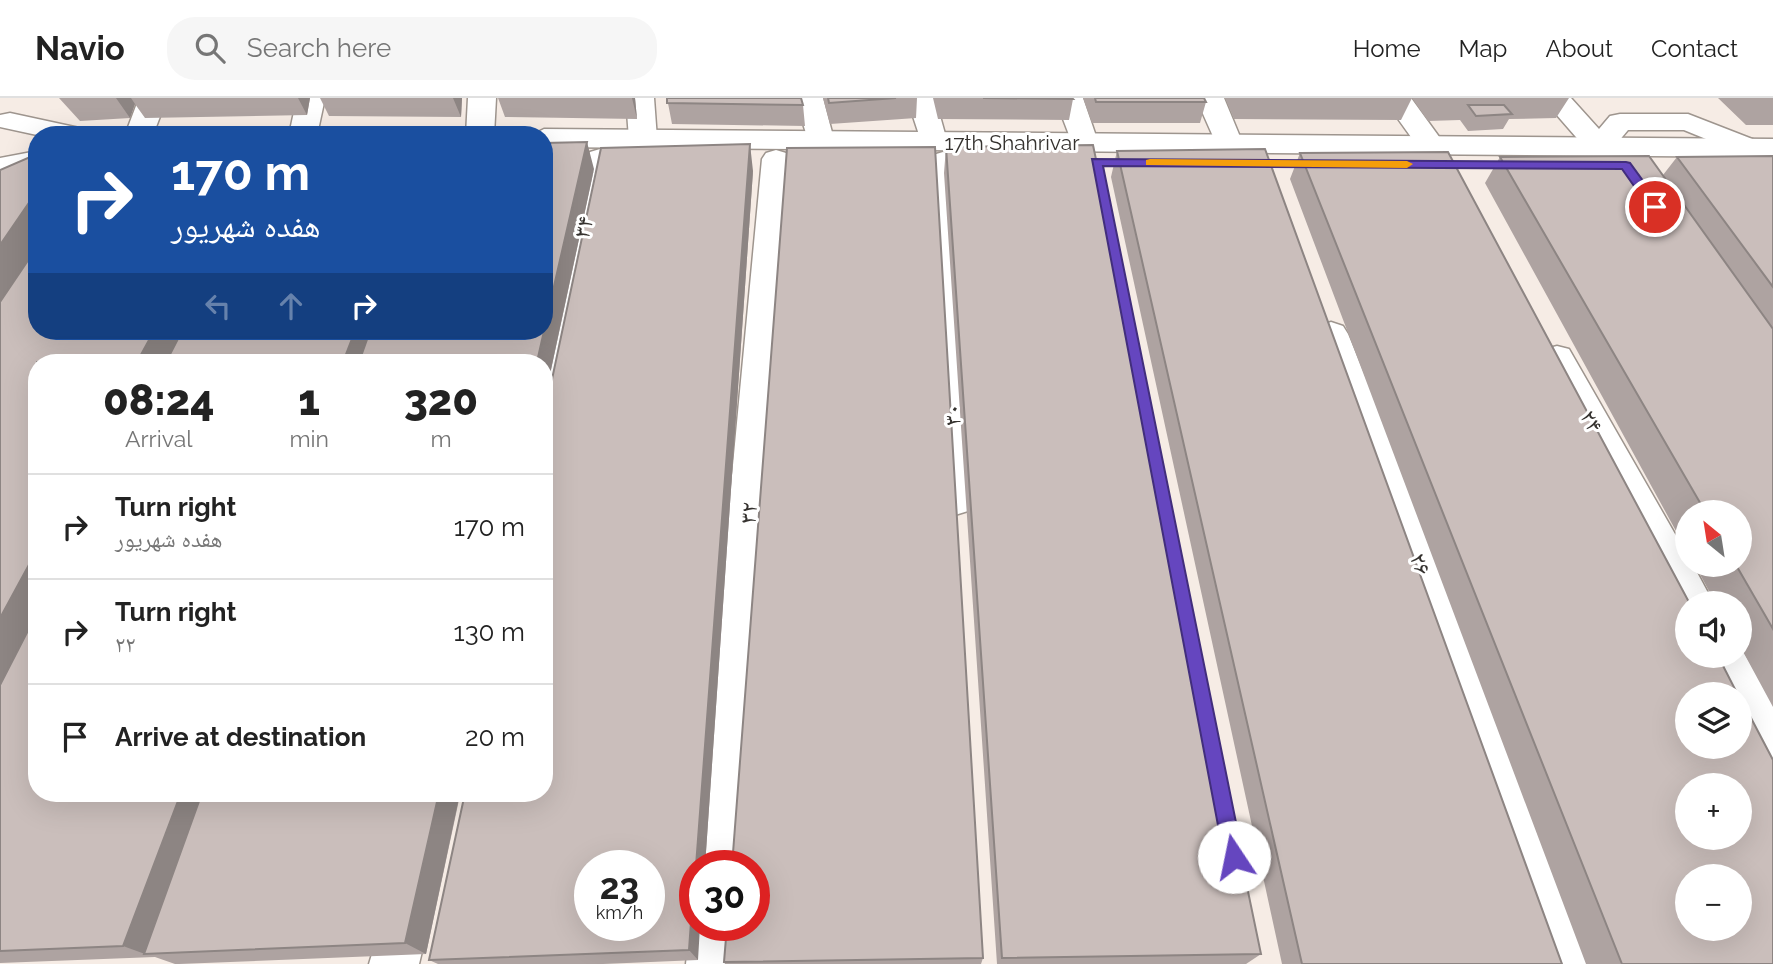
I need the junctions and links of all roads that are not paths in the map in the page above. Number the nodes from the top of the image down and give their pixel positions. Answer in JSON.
{"nodes":[{"id":1,"x":153,"y":98,"type":"edge"},
{"id":2,"x":311,"y":98,"type":"edge"},
{"id":3,"x":482,"y":98,"type":"edge"},
{"id":4,"x":640,"y":98,"type":"edge"},
{"id":5,"x":810,"y":98,"type":"edge"},
{"id":6,"x":921,"y":98,"type":"edge"},
{"id":7,"x":1069,"y":98,"type":"edge"},
{"id":8,"x":1210,"y":98,"type":"edge"},
{"id":9,"x":1396,"y":98,"type":"edge"},
{"id":10,"x":1556,"y":98,"type":"edge"},
{"id":11,"x":1700,"y":98,"type":"edge"},
{"id":12,"x":4,"y":121,"type":"edge"},
{"id":13,"x":29,"y":126,"type":"edge"},
{"id":14,"x":142,"y":126,"type":"edge"},
{"id":15,"x":305,"y":126,"type":"edge"},
{"id":16,"x":480,"y":126,"type":"edge"},
{"id":17,"x":553,"y":138,"type":"edge"},
{"id":18,"x":643,"y":139,"type":"junction"},
{"id":19,"x":820,"y":140,"type":"junction"},
{"id":20,"x":1229,"y":144,"type":"junction"},
{"id":21,"x":1599,"y":146,"type":"junction"},
{"id":22,"x":1761,"y":148,"type":"edge"},
{"id":23,"x":938,"y":151,"type":"junction"},
{"id":24,"x":553,"y":158,"type":"edge"},
{"id":25,"x":600,"y":158,"type":"junction"},
{"id":26,"x":776,"y":159,"type":"junction"},
{"id":27,"x":1093,"y":160,"type":"junction"},
{"id":28,"x":28,"y":162,"type":"edge"},
{"id":29,"x":1446,"y":162,"type":"junction"},
{"id":30,"x":0,"y":167,"type":"edge"},
{"id":31,"x":1773,"y":167,"type":"edge"},
{"id":32,"x":1320,"y":305,"type":"edge"},
{"id":33,"x":1545,"y":335,"type":"edge"},
{"id":34,"x":550,"y":354,"type":"edge"},
{"id":35,"x":956,"y":535,"type":"edge"},
{"id":36,"x":1687,"y":591,"type":"edge"},
{"id":37,"x":1730,"y":668,"type":"edge"},
{"id":38,"x":1773,"y":745,"type":"edge"},
{"id":39,"x":720,"y":850,"type":"edge"},
{"id":40,"x":421,"y":859,"type":"edge"},
{"id":41,"x":713,"y":941,"type":"edge"},
{"id":42,"x":394,"y":964,"type":"edge"},
{"id":43,"x":711,"y":964,"type":"edge"},
{"id":44,"x":1577,"y":964,"type":"edge"}],
"edges":[{"from":1,"to":14,"type":"street"},
{"from":2,"to":15,"type":"street"},
{"from":3,"to":16,"type":"street"},
{"from":4,"to":18,"type":"street"},
{"from":5,"to":19,"type":"street"},
{"from":6,"to":23,"type":"street","name":"۳۰"},
{"from":7,"to":27,"type":"street"},
{"from":8,"to":20,"type":"street"},
{"from":9,"to":29,"type":"street"},
{"from":10,"to":21,"type":"street"},
{"from":11,"to":22,"type":"street"},
{"from":12,"to":13,"type":"street"},
{"from":17,"to":18,"type":"street","name":"17th Shahrivar"},
{"from":18,"to":19,"type":"street","name":"17th Shahrivar"},
{"from":19,"to":23,"type":"street","name":"17th Shahrivar"},
{"from":20,"to":27,"type":"street","name":"17th Shahrivar"},
{"from":20,"to":29,"type":"street","name":"17th Shahrivar"},
{"from":21,"to":22,"type":"street","name":"17th Shahrivar"},
{"from":21,"to":29,"type":"street","name":"17th Shahrivar"},
{"from":23,"to":26,"type":"street"},
{"from":23,"to":27,"type":"street"},
{"from":23,"to":35,"type":"street","name":"۳۰"},
{"from":24,"to":25,"type":"street"},
{"from":25,"to":26,"type":"street"},
{"from":25,"to":34,"type":"street","name":"۳۴"},
{"from":26,"to":39,"type":"street","name":"۳۲"},
{"from":27,"to":29,"type":"street"},
{"from":28,"to":30,"type":"street"},
{"from":29,"to":31,"type":"street"},
{"from":32,"to":44,"type":"street","name":"۲۶"},
{"from":33,"to":36,"type":"street","name":"۲۴"},
{"from":37,"to":38,"type":"street"},
{"from":40,"to":42,"type":"street"},
{"from":41,"to":43,"type":"street"}]}
